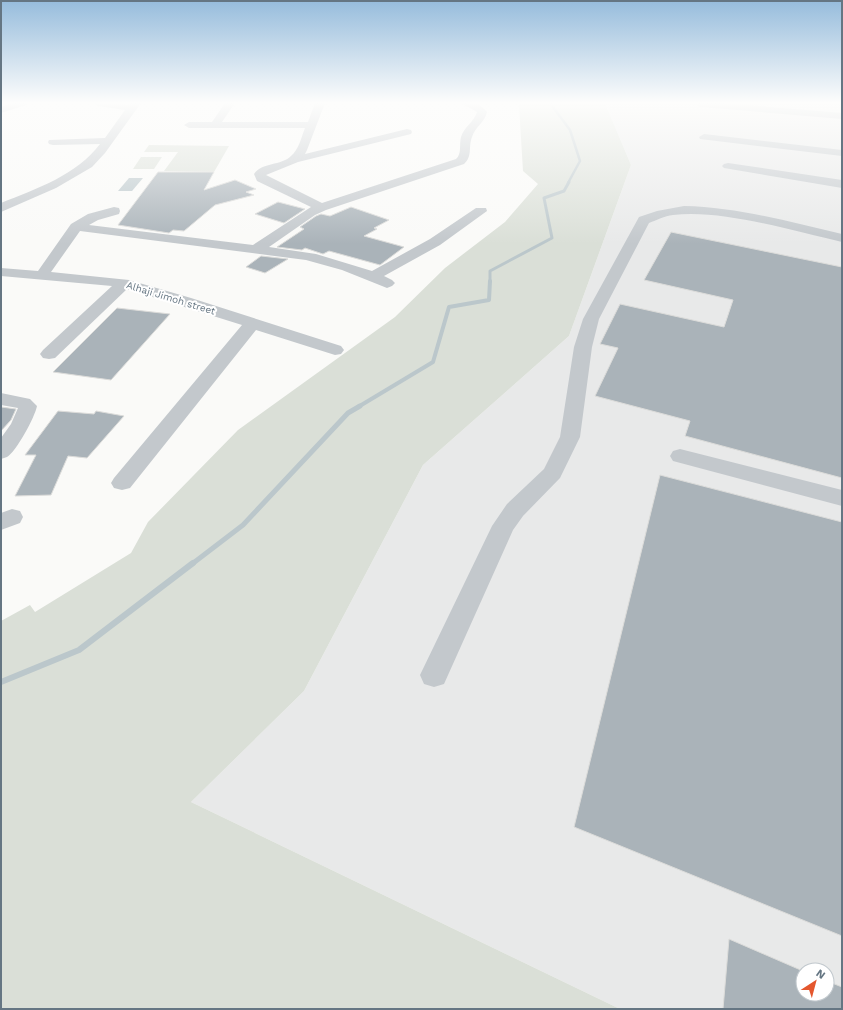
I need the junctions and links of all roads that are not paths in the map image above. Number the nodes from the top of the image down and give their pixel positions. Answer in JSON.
{"nodes":[{"id":1,"x":101,"y":150,"type":"edge"},
{"id":2,"x":302,"y":150,"type":"edge"},
{"id":3,"x":333,"y":150,"type":"edge"},
{"id":4,"x":465,"y":150,"type":"edge"},
{"id":5,"x":817,"y":150,"type":"edge"},
{"id":6,"x":842,"y":153,"type":"edge"},
{"id":7,"x":294,"y":160,"type":"junction"},
{"id":8,"x":728,"y":166,"type":"dead end"},
{"id":9,"x":842,"y":184,"type":"edge"},
{"id":10,"x":321,"y":207,"type":"junction"},
{"id":11,"x":1,"y":208,"type":"edge"},
{"id":12,"x":114,"y":211,"type":"dead end"},
{"id":13,"x":481,"y":211,"type":"dead end"},
{"id":14,"x":76,"y":227,"type":"junction"},
{"id":15,"x":842,"y":238,"type":"edge"},
{"id":16,"x":258,"y":249,"type":"junction"},
{"id":17,"x":1,"y":272,"type":"edge"},
{"id":18,"x":42,"y":275,"type":"junction"},
{"id":19,"x":373,"y":276,"type":"junction"},
{"id":20,"x":124,"y":283,"type":"junction"},
{"id":21,"x":387,"y":283,"type":"dead end"},
{"id":22,"x":252,"y":324,"type":"junction"},
{"id":23,"x":335,"y":350,"type":"dead end"},
{"id":24,"x":49,"y":354,"type":"dead end"},
{"id":25,"x":1,"y":399,"type":"edge"},
{"id":26,"x":1,"y":452,"type":"edge"},
{"id":27,"x":680,"y":456,"type":"dead end"},
{"id":28,"x":122,"y":483,"type":"dead end"},
{"id":29,"x":842,"y":498,"type":"edge"},
{"id":30,"x":434,"y":675,"type":"dead end"}],
"edges":[{"from":1,"to":11,"type":"street"},
{"from":2,"to":7,"type":"street"},
{"from":3,"to":7,"type":"street"},
{"from":4,"to":10,"type":"street"},
{"from":5,"to":6,"type":"street"},
{"from":7,"to":10,"type":"street"},
{"from":8,"to":9,"type":"street"},
{"from":10,"to":16,"type":"street"},
{"from":12,"to":14,"type":"street"},
{"from":13,"to":19,"type":"street"},
{"from":14,"to":16,"type":"street"},
{"from":14,"to":18,"type":"street"},
{"from":15,"to":30,"type":"street"},
{"from":16,"to":19,"type":"street"},
{"from":17,"to":18,"type":"street","name":"Alhaji Jimoh street"},
{"from":18,"to":20,"type":"street","name":"Alhaji Jimoh street"},
{"from":19,"to":21,"type":"street"},
{"from":20,"to":22,"type":"street","name":"Alhaji Jimoh street"},
{"from":20,"to":24,"type":"street"},
{"from":22,"to":23,"type":"street","name":"Alhaji Jimoh street"},
{"from":22,"to":28,"type":"street"},
{"from":25,"to":26,"type":"street"},
{"from":27,"to":29,"type":"street"}]}
